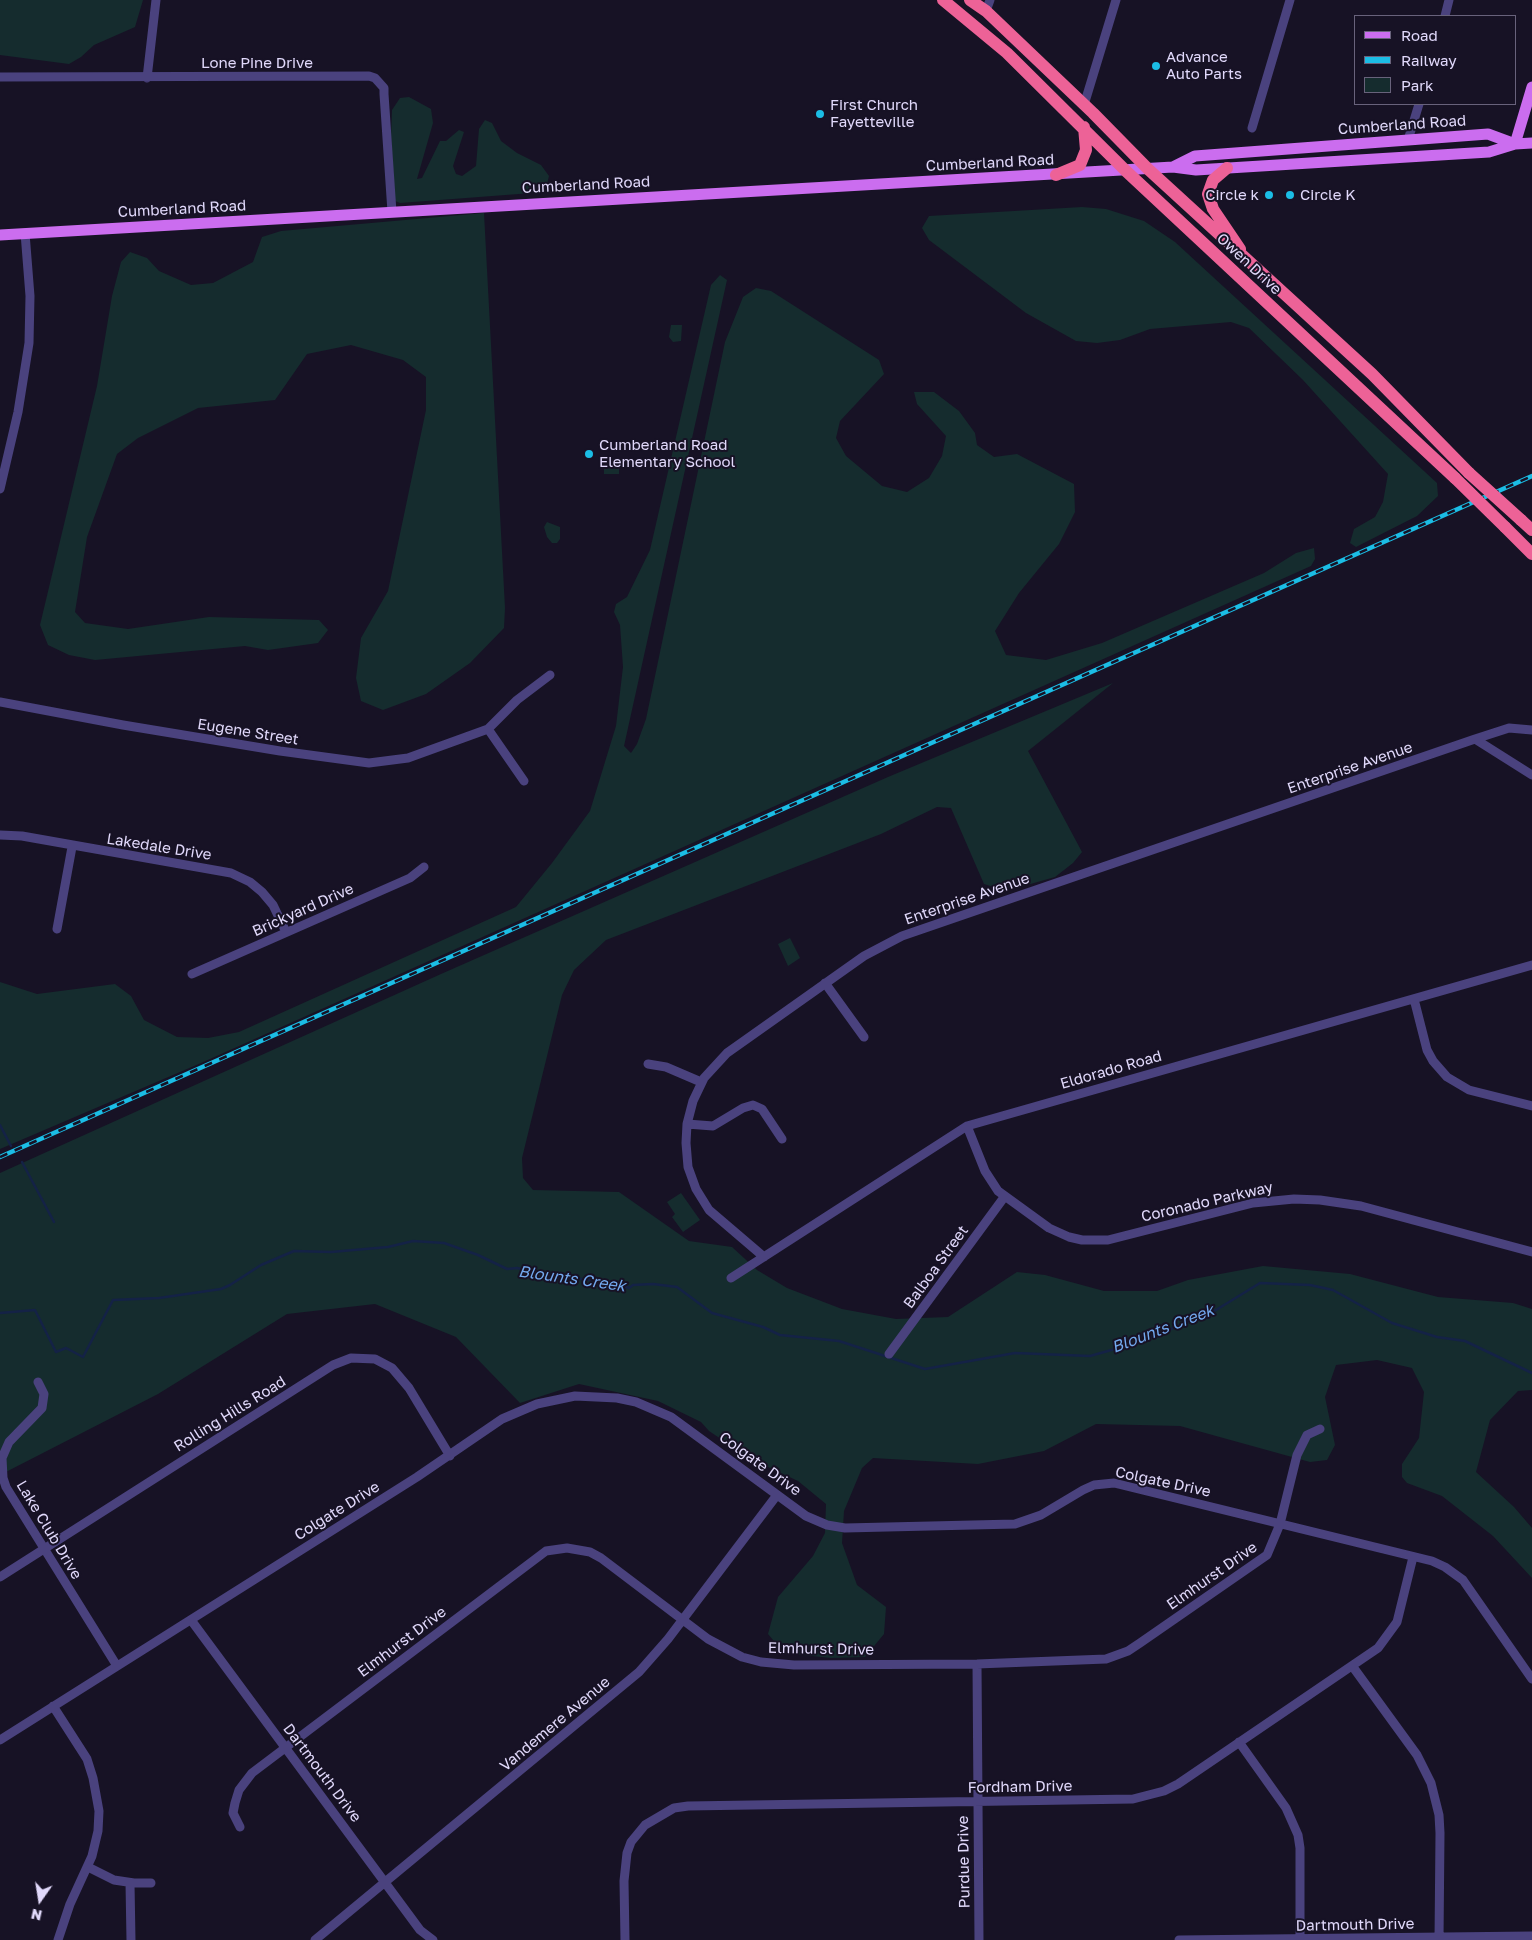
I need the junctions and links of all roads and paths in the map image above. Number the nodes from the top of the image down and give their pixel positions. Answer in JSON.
{"nodes":[{"id":1,"x":156,"y":0,"type":"edge"},
{"id":2,"x":943,"y":0,"type":"edge"},
{"id":3,"x":970,"y":0,"type":"edge"},
{"id":4,"x":1116,"y":0,"type":"edge"},
{"id":5,"x":1290,"y":0,"type":"edge"},
{"id":6,"x":1449,"y":0,"type":"edge"},
{"id":7,"x":988,"y":6,"type":"edge"},
{"id":8,"x":1444,"y":15,"type":"edge"},
{"id":9,"x":0,"y":77,"type":"edge"},
{"id":10,"x":147,"y":78,"type":"junction"},
{"id":11,"x":1532,"y":87,"type":"edge"},
{"id":12,"x":1084,"y":105,"type":"junction"},
{"id":13,"x":1419,"y":105,"type":"edge"},
{"id":14,"x":1084,"y":127,"type":"junction"},
{"id":15,"x":1252,"y":128,"type":"dead end"},
{"id":16,"x":1408,"y":140,"type":"junction"},
{"id":17,"x":1532,"y":143,"type":"edge"},
{"id":18,"x":1515,"y":144,"type":"junction"},
{"id":19,"x":1174,"y":167,"type":"junction"},
{"id":20,"x":1227,"y":168,"type":"junction"},
{"id":21,"x":1148,"y":169,"type":"junction"},
{"id":22,"x":1126,"y":171,"type":"junction"},
{"id":23,"x":1056,"y":175,"type":"junction"},
{"id":24,"x":392,"y":212,"type":"junction"},
{"id":25,"x":25,"y":233,"type":"junction"},
{"id":26,"x":0,"y":235,"type":"edge"},
{"id":27,"x":1251,"y":265,"type":"junction"},
{"id":28,"x":0,"y":489,"type":"edge"},
{"id":29,"x":1532,"y":530,"type":"edge"},
{"id":30,"x":1532,"y":554,"type":"edge"},
{"id":31,"x":550,"y":675,"type":"dead end"},
{"id":32,"x":0,"y":702,"type":"edge"},
{"id":33,"x":488,"y":729,"type":"junction"},
{"id":34,"x":1532,"y":730,"type":"edge"},
{"id":35,"x":1475,"y":739,"type":"junction"},
{"id":36,"x":1532,"y":775,"type":"edge"},
{"id":37,"x":524,"y":781,"type":"dead end"},
{"id":38,"x":0,"y":835,"type":"edge"},
{"id":39,"x":72,"y":847,"type":"junction"},
{"id":40,"x":424,"y":867,"type":"dead end"},
{"id":41,"x":57,"y":929,"type":"dead end"},
{"id":42,"x":286,"y":932,"type":"junction"},
{"id":43,"x":1532,"y":965,"type":"edge"},
{"id":44,"x":192,"y":974,"type":"dead end"},
{"id":45,"x":825,"y":983,"type":"junction"},
{"id":46,"x":1414,"y":999,"type":"junction"},
{"id":47,"x":864,"y":1037,"type":"dead end"},
{"id":48,"x":648,"y":1064,"type":"dead end"},
{"id":49,"x":701,"y":1082,"type":"junction"},
{"id":50,"x":1532,"y":1106,"type":"edge"},
{"id":51,"x":687,"y":1124,"type":"junction"},
{"id":52,"x":967,"y":1126,"type":"junction"},
{"id":53,"x":782,"y":1139,"type":"dead end"},
{"id":54,"x":1005,"y":1196,"type":"junction"},
{"id":55,"x":1532,"y":1252,"type":"edge"},
{"id":56,"x":764,"y":1257,"type":"junction"},
{"id":57,"x":731,"y":1278,"type":"dead end"},
{"id":58,"x":889,"y":1354,"type":"dead end"},
{"id":59,"x":38,"y":1382,"type":"dead end"},
{"id":60,"x":1320,"y":1429,"type":"dead end"},
{"id":61,"x":450,"y":1456,"type":"junction"},
{"id":62,"x":777,"y":1495,"type":"junction"},
{"id":63,"x":1280,"y":1524,"type":"junction"},
{"id":64,"x":44,"y":1549,"type":"junction"},
{"id":65,"x":1413,"y":1557,"type":"junction"},
{"id":66,"x":0,"y":1577,"type":"edge"},
{"id":67,"x":683,"y":1619,"type":"junction"},
{"id":68,"x":190,"y":1620,"type":"junction"},
{"id":69,"x":977,"y":1664,"type":"junction"},
{"id":70,"x":117,"y":1666,"type":"junction"},
{"id":71,"x":1353,"y":1667,"type":"junction"},
{"id":72,"x":1532,"y":1679,"type":"edge"},
{"id":73,"x":53,"y":1706,"type":"junction"},
{"id":74,"x":0,"y":1740,"type":"edge"},
{"id":75,"x":1239,"y":1742,"type":"junction"},
{"id":76,"x":285,"y":1747,"type":"junction"},
{"id":77,"x":977,"y":1801,"type":"junction"},
{"id":78,"x":240,"y":1827,"type":"dead end"},
{"id":79,"x":88,"y":1867,"type":"junction"},
{"id":80,"x":386,"y":1881,"type":"junction"},
{"id":81,"x":130,"y":1883,"type":"junction"},
{"id":82,"x":151,"y":1883,"type":"dead end"},
{"id":83,"x":1532,"y":1936,"type":"edge"},
{"id":84,"x":1300,"y":1939,"type":"edge"},
{"id":85,"x":1439,"y":1939,"type":"edge"},
{"id":86,"x":58,"y":1940,"type":"edge"},
{"id":87,"x":131,"y":1940,"type":"edge"},
{"id":88,"x":315,"y":1940,"type":"edge"},
{"id":89,"x":433,"y":1940,"type":"edge"},
{"id":90,"x":625,"y":1940,"type":"edge"},
{"id":91,"x":979,"y":1940,"type":"edge"},
{"id":92,"x":1179,"y":1940,"type":"edge"}],
"edges":[{"from":1,"to":10,"type":"street"},
{"from":2,"to":14,"type":"highway","name":"Owen Drive"},
{"from":3,"to":7,"type":"highway","name":"Owen Drive"},
{"from":4,"to":12,"type":"street"},
{"from":5,"to":15,"type":"street"},
{"from":6,"to":8,"type":"street"},
{"from":7,"to":12,"type":"highway","name":"Owen Drive"},
{"from":9,"to":10,"type":"street","name":"Lone Pine Drive"},
{"from":10,"to":24,"type":"street","name":"Lone Pine Drive"},
{"from":11,"to":18,"type":"main road"},
{"from":12,"to":21,"type":"highway","name":"Owen Drive"},
{"from":13,"to":16,"type":"street"},
{"from":14,"to":22,"type":"highway","name":"Owen Drive"},
{"from":14,"to":23,"type":"highway"},
{"from":16,"to":18,"type":"main road","name":"Cumberland Road"},
{"from":16,"to":19,"type":"main road","name":"Cumberland Road"},
{"from":17,"to":18,"type":"main road","name":"Cumberland Road"},
{"from":18,"to":20,"type":"main road","name":"Cumberland Road"},
{"from":19,"to":20,"type":"main road","name":"Cumberland Road"},
{"from":19,"to":21,"type":"main road","name":"Cumberland Road"},
{"from":20,"to":27,"type":"highway"},
{"from":21,"to":22,"type":"main road","name":"Cumberland Road"},
{"from":21,"to":27,"type":"highway","name":"Owen Drive"},
{"from":22,"to":23,"type":"main road","name":"Cumberland Road"},
{"from":22,"to":30,"type":"highway","name":"Owen Drive","bridge":true},
{"from":23,"to":24,"type":"main road","name":"Cumberland Road"},
{"from":24,"to":25,"type":"main road","name":"Cumberland Road"},
{"from":25,"to":26,"type":"main road","name":"Cumberland Road"},
{"from":25,"to":28,"type":"street"},
{"from":27,"to":29,"type":"highway","name":"Owen Drive","bridge":true},
{"from":31,"to":33,"type":"street"},
{"from":32,"to":33,"type":"street","name":"Eugene Street"},
{"from":33,"to":37,"type":"street"},
{"from":34,"to":35,"type":"street","name":"Enterprise Avenue"},
{"from":35,"to":36,"type":"street"},
{"from":35,"to":45,"type":"street","name":"Enterprise Avenue"},
{"from":38,"to":39,"type":"street","name":"Lakedale Drive"},
{"from":39,"to":41,"type":"street"},
{"from":39,"to":42,"type":"street","name":"Lakedale Drive"},
{"from":40,"to":42,"type":"street","name":"Brickyard Drive"},
{"from":42,"to":44,"type":"street","name":"Brickyard Drive"},
{"from":43,"to":46,"type":"street","name":"Eldorado Road"},
{"from":45,"to":47,"type":"street"},
{"from":45,"to":49,"type":"street","name":"Enterprise Avenue"},
{"from":46,"to":50,"type":"street"},
{"from":46,"to":52,"type":"street","name":"Eldorado Road"},
{"from":48,"to":49,"type":"street"},
{"from":49,"to":51,"type":"street","name":"Enterprise Avenue"},
{"from":51,"to":53,"type":"street"},
{"from":51,"to":56,"type":"street","name":"Enterprise Avenue"},
{"from":52,"to":54,"type":"street","name":"Coronado Parkway"},
{"from":52,"to":56,"type":"street","name":"Eldorado Road"},
{"from":54,"to":55,"type":"street","name":"Coronado Parkway"},
{"from":54,"to":58,"type":"street","name":"Balboa Street"},
{"from":56,"to":57,"type":"street","name":"Eldorado Road"},
{"from":59,"to":64,"type":"street","name":"Lake Club Drive"},
{"from":60,"to":63,"type":"street","name":"Elmhurst Drive"},
{"from":61,"to":62,"type":"street","name":"Colgate Drive"},
{"from":61,"to":64,"type":"street","name":"Rolling Hills Road"},
{"from":61,"to":68,"type":"street","name":"Colgate Drive"},
{"from":62,"to":63,"type":"street","name":"Colgate Drive"},
{"from":62,"to":67,"type":"street","name":"Vandemere Avenue"},
{"from":63,"to":65,"type":"street","name":"Colgate Drive"},
{"from":63,"to":69,"type":"street","name":"Elmhurst Drive"},
{"from":64,"to":66,"type":"street","name":"Rolling Hills Road"},
{"from":64,"to":70,"type":"street","name":"Lake Club Drive"},
{"from":65,"to":71,"type":"street","name":"Fordham Drive"},
{"from":65,"to":72,"type":"street","name":"Colgate Drive"},
{"from":67,"to":69,"type":"street","name":"Elmhurst Drive"},
{"from":67,"to":76,"type":"street","name":"Elmhurst Drive"},
{"from":67,"to":80,"type":"street","name":"Vandemere Avenue"},
{"from":68,"to":70,"type":"street","name":"Colgate Drive"},
{"from":68,"to":76,"type":"street","name":"Dartmouth Drive"},
{"from":69,"to":77,"type":"street","name":"Purdue Drive"},
{"from":70,"to":73,"type":"street","name":"Colgate Drive"},
{"from":71,"to":75,"type":"street","name":"Fordham Drive"},
{"from":71,"to":85,"type":"street"},
{"from":73,"to":74,"type":"street","name":"Colgate Drive"},
{"from":73,"to":79,"type":"street"},
{"from":75,"to":77,"type":"street","name":"Fordham Drive"},
{"from":75,"to":84,"type":"street"},
{"from":76,"to":78,"type":"street","name":"Elmhurst Drive"},
{"from":76,"to":80,"type":"street","name":"Dartmouth Drive"},
{"from":77,"to":90,"type":"street","name":"Fordham Drive"},
{"from":77,"to":91,"type":"street","name":"Purdue Drive"},
{"from":79,"to":81,"type":"street"},
{"from":79,"to":86,"type":"street"},
{"from":80,"to":88,"type":"street","name":"Vandemere Avenue"},
{"from":80,"to":89,"type":"street","name":"Dartmouth Drive"},
{"from":81,"to":82,"type":"street"},
{"from":81,"to":87,"type":"street"},
{"from":83,"to":85,"type":"street","name":"Dartmouth Drive"},
{"from":84,"to":85,"type":"street","name":"Dartmouth Drive"},
{"from":84,"to":92,"type":"street","name":"Dartmouth Drive"}]}
